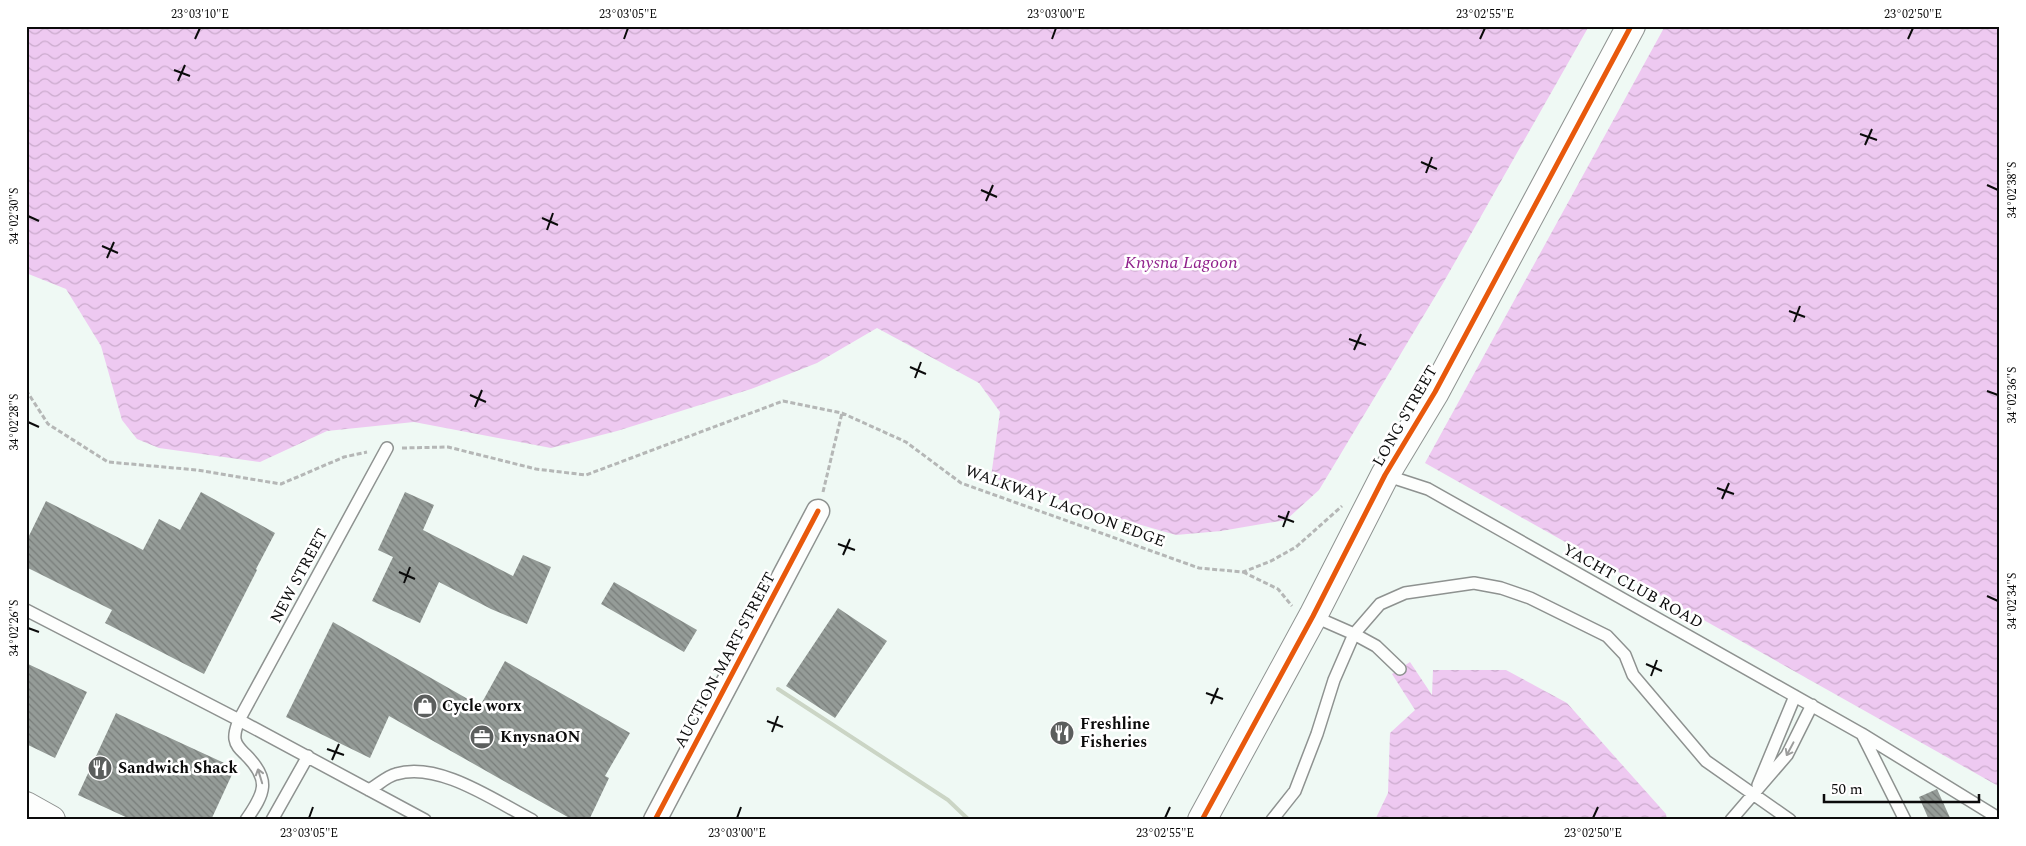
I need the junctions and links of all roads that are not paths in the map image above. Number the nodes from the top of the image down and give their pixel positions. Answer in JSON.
{"nodes":[{"id":1,"x":1631,"y":27,"type":"edge"},
{"id":2,"x":387,"y":448,"type":"road end"},
{"id":3,"x":1385,"y":475,"type":"junction"},
{"id":4,"x":818,"y":511,"type":"road end"},
{"id":5,"x":26,"y":610,"type":"edge"},
{"id":6,"x":1305,"y":614,"type":"junction"},
{"id":7,"x":1354,"y":634,"type":"junction"},
{"id":8,"x":1400,"y":669,"type":"dead end"},
{"id":9,"x":1795,"y":696,"type":"junction"},
{"id":10,"x":1812,"y":705,"type":"junction"},
{"id":11,"x":239,"y":720,"type":"junction"},
{"id":12,"x":1862,"y":734,"type":"junction"},
{"id":13,"x":308,"y":756,"type":"junction"},
{"id":14,"x":370,"y":790,"type":"junction"},
{"id":15,"x":1754,"y":794,"type":"junction"},
{"id":16,"x":26,"y":806,"type":"edge"},
{"id":17,"x":1732,"y":818,"type":"edge"},
{"id":18,"x":2000,"y":819,"type":"edge"},
{"id":19,"x":51,"y":820,"type":"edge"},
{"id":20,"x":246,"y":820,"type":"edge"},
{"id":21,"x":272,"y":820,"type":"edge"},
{"id":22,"x":425,"y":820,"type":"edge"},
{"id":23,"x":532,"y":820,"type":"edge"},
{"id":24,"x":655,"y":820,"type":"edge"},
{"id":25,"x":1202,"y":820,"type":"edge"},
{"id":26,"x":1272,"y":820,"type":"edge"},
{"id":27,"x":1790,"y":820,"type":"edge"},
{"id":28,"x":1905,"y":820,"type":"edge"}],
"edges":[{"from":1,"to":3,"type":"street","name":"LONG STREET"},
{"from":2,"to":11,"type":"lane","name":"NEW STREET"},
{"from":3,"to":6,"type":"street","name":"LONG STREET"},
{"from":3,"to":9,"type":"lane","name":"YACHT CLUB ROAD"},
{"from":4,"to":24,"type":"street","name":"AUCTION MART STREET"},
{"from":5,"to":11,"type":"lane"},
{"from":6,"to":7,"type":"lane"},
{"from":6,"to":25,"type":"street","name":"LONG STREET"},
{"from":7,"to":8,"type":"lane"},
{"from":7,"to":15,"type":"lane"},
{"from":7,"to":26,"type":"lane"},
{"from":9,"to":10,"type":"lane","name":"YACHT CLUB ROAD"},
{"from":9,"to":15,"type":"lane"},
{"from":10,"to":12,"type":"lane","name":"YACHT CLUB ROAD"},
{"from":10,"to":15,"type":"lane","one_way":true},
{"from":11,"to":13,"type":"lane"},
{"from":20,"to":11,"type":"lane","one_way":true},
{"from":12,"to":18,"type":"lane","name":"YACHT CLUB ROAD"},
{"from":12,"to":28,"type":"lane"},
{"from":13,"to":14,"type":"lane"},
{"from":13,"to":21,"type":"lane"},
{"from":14,"to":22,"type":"lane"},
{"from":14,"to":23,"type":"lane"},
{"from":15,"to":17,"type":"lane"},
{"from":15,"to":27,"type":"lane"},
{"from":16,"to":19,"type":"street"}]}
